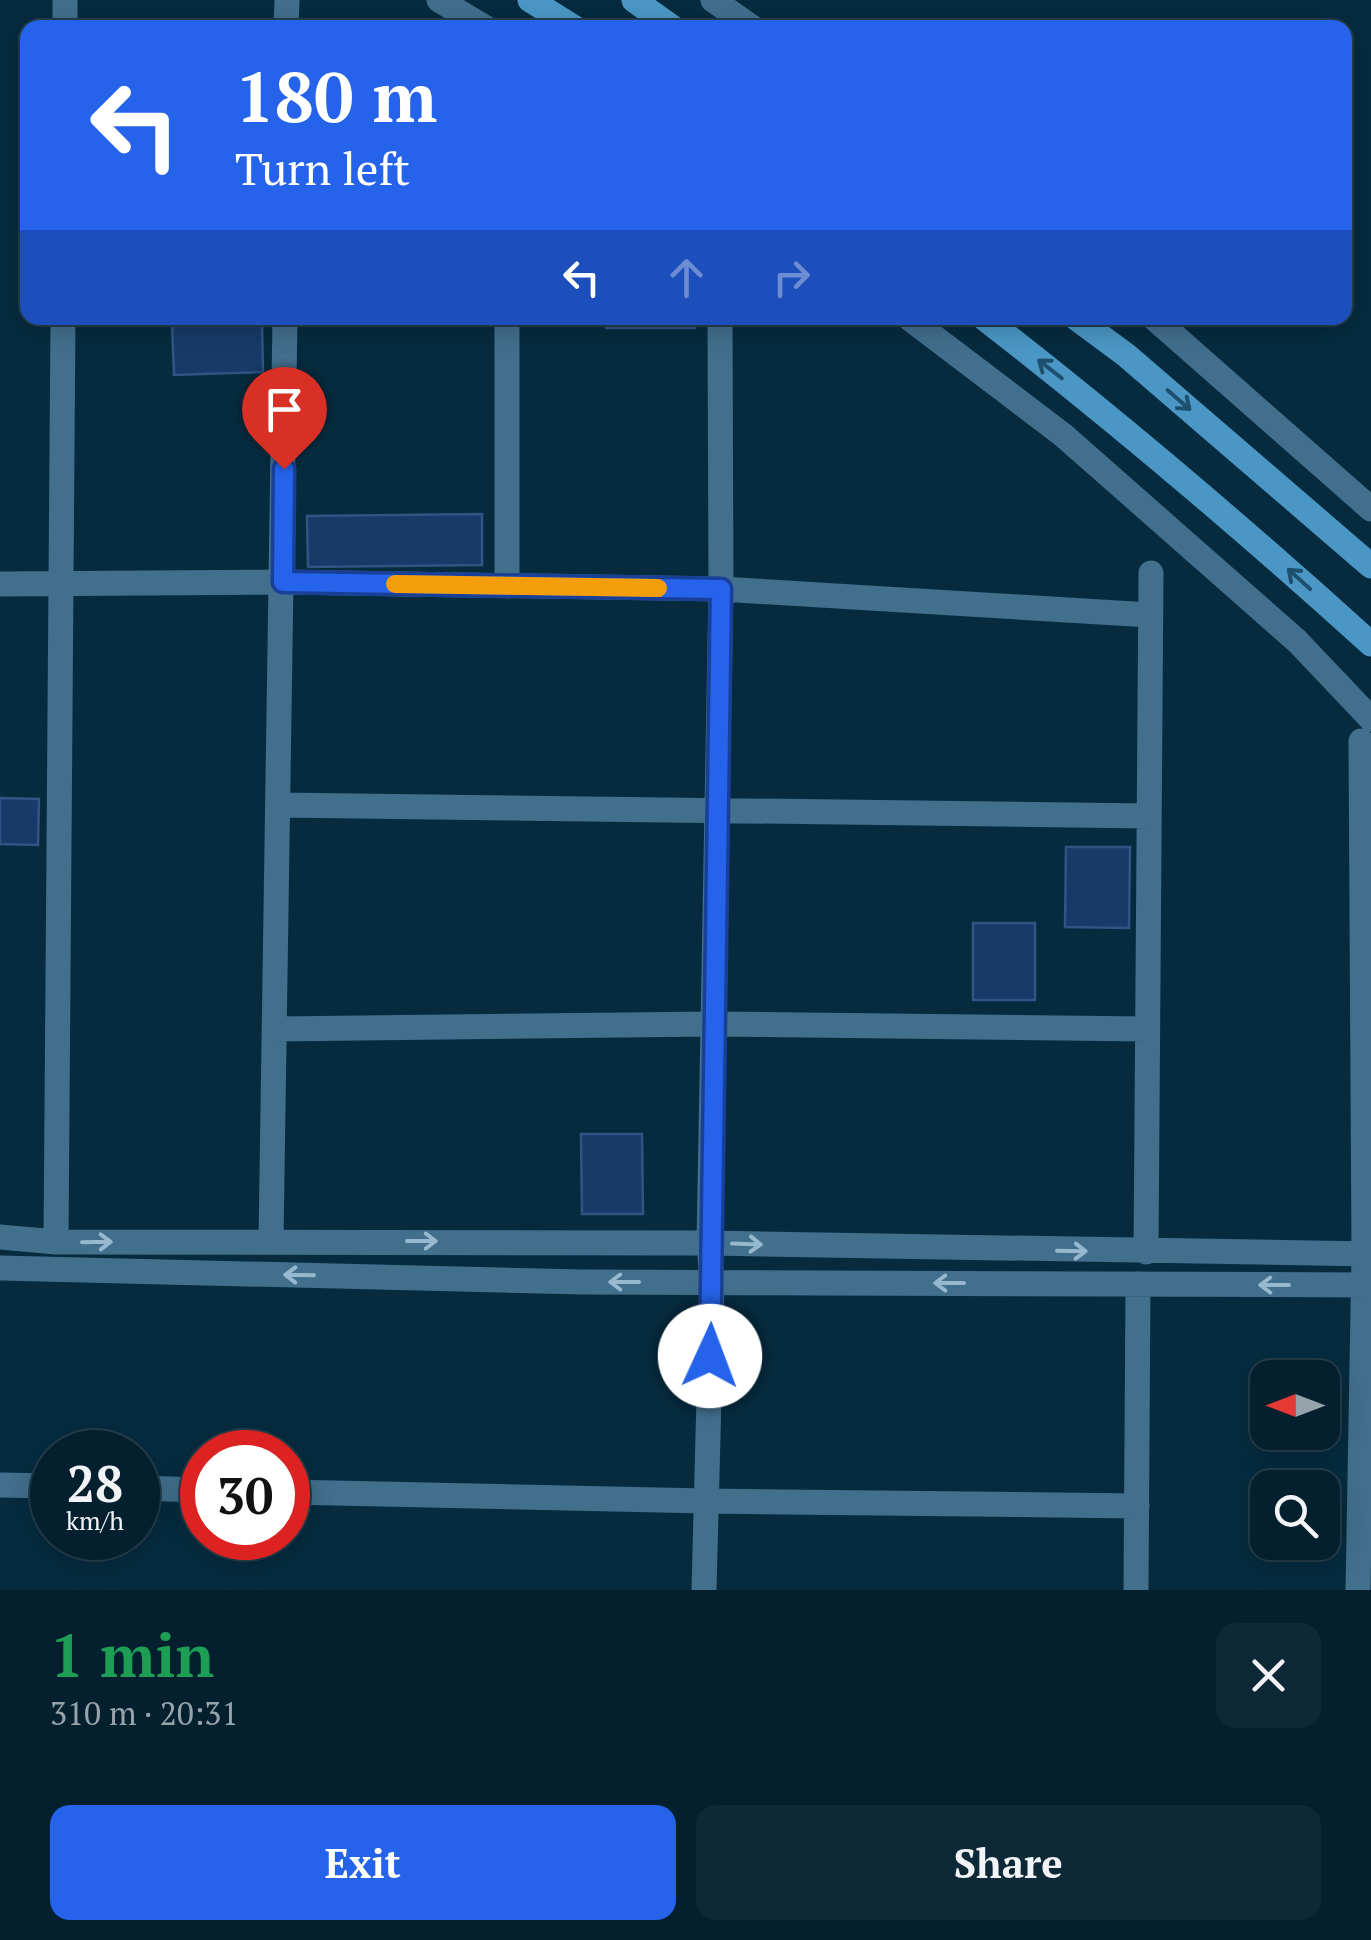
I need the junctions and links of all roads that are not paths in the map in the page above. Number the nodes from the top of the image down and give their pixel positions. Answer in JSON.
{"nodes":[{"id":1,"x":439,"y":0,"type":"edge"},
{"id":2,"x":530,"y":0,"type":"edge"},
{"id":3,"x":634,"y":0,"type":"edge"},
{"id":4,"x":713,"y":0,"type":"edge"},
{"id":5,"x":473,"y":20,"type":"edge"},
{"id":6,"x":561,"y":20,"type":"edge"},
{"id":7,"x":662,"y":20,"type":"edge"},
{"id":8,"x":741,"y":20,"type":"edge"},
{"id":9,"x":63,"y":325,"type":"edge"},
{"id":10,"x":285,"y":325,"type":"edge"},
{"id":11,"x":507,"y":325,"type":"edge"},
{"id":12,"x":720,"y":325,"type":"edge"},
{"id":13,"x":917,"y":325,"type":"edge"},
{"id":14,"x":993,"y":325,"type":"edge"},
{"id":15,"x":1085,"y":325,"type":"edge"},
{"id":16,"x":1162,"y":325,"type":"edge"},
{"id":17,"x":1371,"y":509,"type":"edge"},
{"id":18,"x":1371,"y":566,"type":"edge"},
{"id":19,"x":1151,"y":573,"type":"dead end"},
{"id":20,"x":283,"y":582,"type":"junction"},
{"id":21,"x":0,"y":584,"type":"edge"},
{"id":22,"x":61,"y":584,"type":"junction"},
{"id":23,"x":507,"y":586,"type":"junction"},
{"id":24,"x":721,"y":589,"type":"junction"},
{"id":25,"x":1150,"y":615,"type":"junction"},
{"id":26,"x":1371,"y":644,"type":"edge"},
{"id":27,"x":1366,"y":730,"type":"edge"},
{"id":28,"x":279,"y":805,"type":"junction"},
{"id":29,"x":717,"y":808,"type":"junction"},
{"id":30,"x":1149,"y":816,"type":"junction"},
{"id":31,"x":713,"y":1024,"type":"junction"},
{"id":32,"x":275,"y":1029,"type":"junction"},
{"id":33,"x":1148,"y":1029,"type":"junction"},
{"id":34,"x":0,"y":1237,"type":"edge"},
{"id":35,"x":271,"y":1240,"type":"junction"},
{"id":36,"x":56,"y":1242,"type":"junction"},
{"id":37,"x":710,"y":1242,"type":"junction"},
{"id":38,"x":1146,"y":1252,"type":"junction"},
{"id":39,"x":1368,"y":1254,"type":"edge"},
{"id":40,"x":0,"y":1268,"type":"edge"},
{"id":41,"x":712,"y":1282,"type":"junction"},
{"id":42,"x":1138,"y":1284,"type":"junction"},
{"id":43,"x":1368,"y":1285,"type":"edge"},
{"id":44,"x":0,"y":1485,"type":"edge"},
{"id":45,"x":30,"y":1486,"type":"edge"},
{"id":46,"x":310,"y":1493,"type":"edge"},
{"id":47,"x":706,"y":1502,"type":"junction"},
{"id":48,"x":1138,"y":1506,"type":"junction"},
{"id":49,"x":704,"y":1590,"type":"edge"},
{"id":50,"x":1136,"y":1590,"type":"edge"},
{"id":51,"x":1358,"y":1590,"type":"edge"}],
"edges":[{"from":1,"to":5,"type":"street"},
{"from":2,"to":6,"type":"main road"},
{"from":3,"to":7,"type":"main road"},
{"from":4,"to":8,"type":"street"},
{"from":9,"to":22,"type":"street"},
{"from":10,"to":20,"type":"street"},
{"from":11,"to":23,"type":"street"},
{"from":12,"to":24,"type":"street"},
{"from":13,"to":27,"type":"street"},
{"from":26,"to":14,"type":"main road","one_way":true},
{"from":15,"to":18,"type":"main road","one_way":true},
{"from":16,"to":17,"type":"street"},
{"from":19,"to":25,"type":"street"},
{"from":20,"to":22,"type":"street"},
{"from":20,"to":23,"type":"street"},
{"from":20,"to":28,"type":"street"},
{"from":21,"to":22,"type":"street"},
{"from":22,"to":36,"type":"street"},
{"from":23,"to":24,"type":"street"},
{"from":24,"to":25,"type":"street"},
{"from":24,"to":29,"type":"street"},
{"from":25,"to":30,"type":"street"},
{"from":27,"to":39,"type":"street"},
{"from":28,"to":29,"type":"street"},
{"from":28,"to":32,"type":"street"},
{"from":29,"to":30,"type":"street"},
{"from":29,"to":31,"type":"street"},
{"from":30,"to":33,"type":"street"},
{"from":31,"to":32,"type":"street"},
{"from":31,"to":33,"type":"street"},
{"from":31,"to":37,"type":"street"},
{"from":32,"to":35,"type":"street"},
{"from":33,"to":38,"type":"street"},
{"from":34,"to":36,"type":"street"},
{"from":36,"to":35,"type":"street","one_way":true},
{"from":35,"to":37,"type":"street","one_way":true},
{"from":37,"to":38,"type":"street","one_way":true},
{"from":37,"to":41,"type":"street"},
{"from":38,"to":39,"type":"street"},
{"from":39,"to":43,"type":"street"},
{"from":41,"to":40,"type":"street","one_way":true},
{"from":42,"to":41,"type":"street","one_way":true},
{"from":41,"to":47,"type":"street"},
{"from":43,"to":42,"type":"street","one_way":true},
{"from":42,"to":48,"type":"street"},
{"from":43,"to":51,"type":"street"},
{"from":44,"to":45,"type":"street"},
{"from":46,"to":47,"type":"street"},
{"from":47,"to":48,"type":"street"},
{"from":47,"to":49,"type":"street"},
{"from":48,"to":50,"type":"street"}]}
